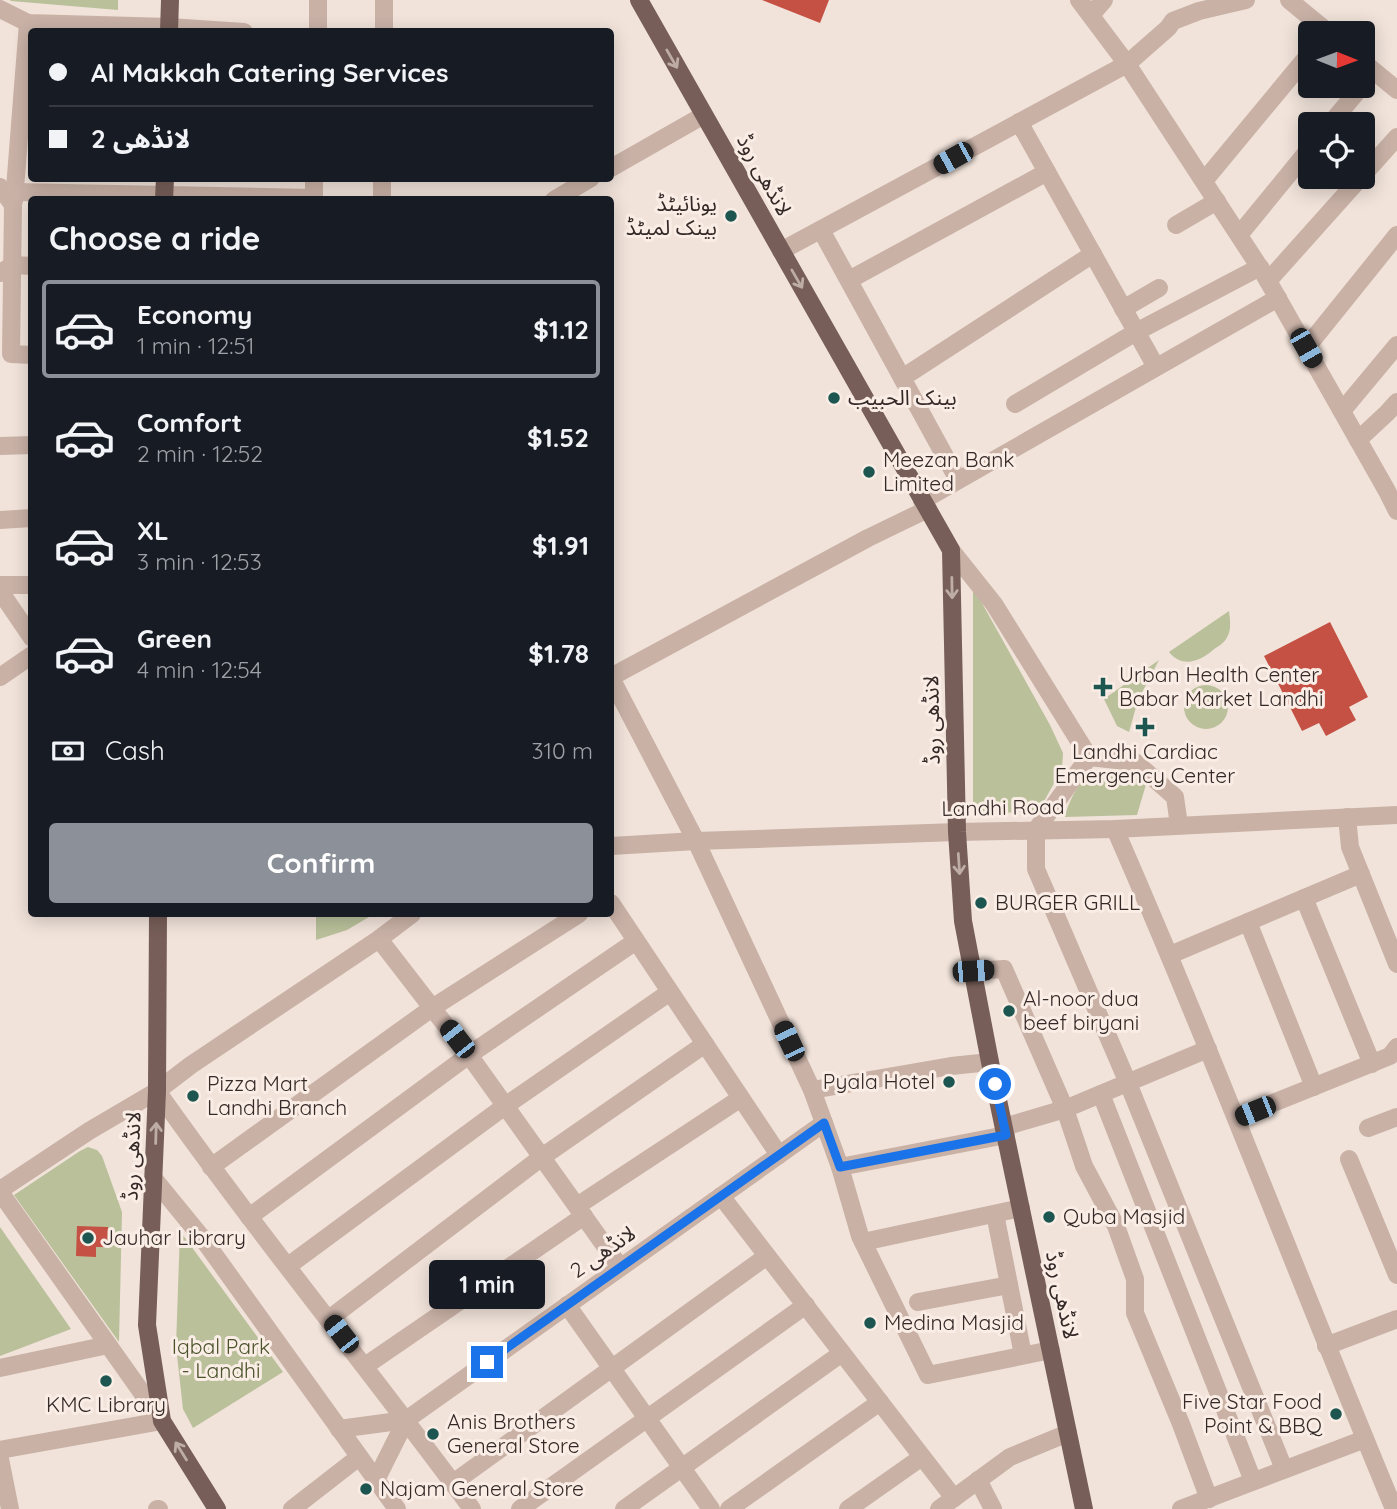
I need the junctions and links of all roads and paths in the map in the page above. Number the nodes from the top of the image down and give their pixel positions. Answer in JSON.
{"nodes":[{"id":1,"x":170,"y":0,"type":"edge"},
{"id":2,"x":318,"y":0,"type":"edge"},
{"id":3,"x":384,"y":0,"type":"edge"},
{"id":4,"x":639,"y":0,"type":"edge"},
{"id":5,"x":1080,"y":0,"type":"edge"},
{"id":6,"x":1104,"y":0,"type":"edge"},
{"id":7,"x":1189,"y":0,"type":"edge"},
{"id":8,"x":1246,"y":0,"type":"edge"},
{"id":9,"x":1289,"y":0,"type":"edge"},
{"id":10,"x":0,"y":9,"type":"edge"},
{"id":11,"x":1091,"y":15,"type":"junction"},
{"id":12,"x":1173,"y":21,"type":"junction"},
{"id":13,"x":1313,"y":21,"type":"edge"},
{"id":14,"x":28,"y":23,"type":"junction"},
{"id":15,"x":146,"y":28,"type":"edge"},
{"id":16,"x":169,"y":28,"type":"edge"},
{"id":17,"x":318,"y":28,"type":"edge"},
{"id":18,"x":384,"y":28,"type":"edge"},
{"id":19,"x":1127,"y":64,"type":"junction"},
{"id":20,"x":1298,"y":68,"type":"edge"},
{"id":21,"x":1376,"y":81,"type":"edge"},
{"id":22,"x":1397,"y":90,"type":"edge"},
{"id":23,"x":704,"y":115,"type":"junction"},
{"id":24,"x":26,"y":118,"type":"edge"},
{"id":25,"x":1019,"y":122,"type":"junction"},
{"id":26,"x":1397,"y":136,"type":"edge"},
{"id":27,"x":1375,"y":161,"type":"edge"},
{"id":28,"x":1298,"y":163,"type":"edge"},
{"id":29,"x":614,"y":165,"type":"edge"},
{"id":30,"x":1047,"y":172,"type":"junction"},
{"id":31,"x":1204,"y":181,"type":"junction"},
{"id":32,"x":585,"y":182,"type":"edge"},
{"id":33,"x":1349,"y":189,"type":"edge"},
{"id":34,"x":164,"y":191,"type":"edge"},
{"id":35,"x":6,"y":195,"type":"edge"},
{"id":36,"x":258,"y":196,"type":"edge"},
{"id":37,"x":561,"y":196,"type":"edge"},
{"id":38,"x":1217,"y":201,"type":"junction"},
{"id":39,"x":1176,"y":225,"type":"dead end"},
{"id":40,"x":821,"y":230,"type":"junction"},
{"id":41,"x":1239,"y":235,"type":"junction"},
{"id":42,"x":1397,"y":235,"type":"edge"},
{"id":43,"x":781,"y":251,"type":"junction"},
{"id":44,"x":1093,"y":254,"type":"junction"},
{"id":45,"x":28,"y":266,"type":"edge"},
{"id":46,"x":6,"y":269,"type":"edge"},
{"id":47,"x":1264,"y":274,"type":"junction"},
{"id":48,"x":849,"y":280,"type":"junction"},
{"id":49,"x":1159,"y":288,"type":"dead end"},
{"id":50,"x":1278,"y":298,"type":"junction"},
{"id":51,"x":1123,"y":309,"type":"junction"},
{"id":52,"x":1136,"y":332,"type":"junction"},
{"id":53,"x":1397,"y":345,"type":"edge"},
{"id":54,"x":6,"y":346,"type":"edge"},
{"id":55,"x":1306,"y":348,"type":"junction"},
{"id":56,"x":28,"y":355,"type":"edge"},
{"id":57,"x":1156,"y":367,"type":"junction"},
{"id":58,"x":902,"y":378,"type":"junction"},
{"id":59,"x":1397,"y":402,"type":"edge"},
{"id":60,"x":1015,"y":404,"type":"dead end"},
{"id":61,"x":1342,"y":411,"type":"junction"},
{"id":62,"x":1358,"y":440,"type":"junction"},
{"id":63,"x":28,"y":444,"type":"edge"},
{"id":64,"x":0,"y":446,"type":"edge"},
{"id":65,"x":958,"y":480,"type":"junction"},
{"id":66,"x":1392,"y":489,"type":"edge"},
{"id":67,"x":925,"y":505,"type":"junction"},
{"id":68,"x":1397,"y":511,"type":"edge"},
{"id":69,"x":28,"y":518,"type":"edge"},
{"id":70,"x":0,"y":520,"type":"edge"},
{"id":71,"x":951,"y":550,"type":"junction"},
{"id":72,"x":0,"y":585,"type":"edge"},
{"id":73,"x":28,"y":585,"type":"edge"},
{"id":74,"x":0,"y":591,"type":"edge"},
{"id":75,"x":28,"y":632,"type":"edge"},
{"id":76,"x":28,"y":659,"type":"edge"},
{"id":77,"x":614,"y":676,"type":"edge"},
{"id":78,"x":0,"y":677,"type":"edge"},
{"id":79,"x":614,"y":684,"type":"edge"},
{"id":80,"x":1089,"y":757,"type":"junction"},
{"id":81,"x":1397,"y":815,"type":"edge"},
{"id":82,"x":1347,"y":817,"type":"junction"},
{"id":83,"x":1179,"y":825,"type":"junction"},
{"id":84,"x":1115,"y":829,"type":"junction"},
{"id":85,"x":1036,"y":830,"type":"junction"},
{"id":86,"x":957,"y":832,"type":"junction"},
{"id":87,"x":696,"y":841,"type":"junction"},
{"id":88,"x":614,"y":846,"type":"edge"},
{"id":89,"x":1361,"y":874,"type":"junction"},
{"id":90,"x":1304,"y":898,"type":"junction"},
{"id":91,"x":614,"y":908,"type":"edge"},
{"id":92,"x":158,"y":917,"type":"edge"},
{"id":93,"x":408,"y":917,"type":"edge"},
{"id":94,"x":574,"y":917,"type":"edge"},
{"id":95,"x":1248,"y":922,"type":"junction"},
{"id":96,"x":379,"y":939,"type":"junction"},
{"id":97,"x":636,"y":942,"type":"junction"},
{"id":98,"x":1170,"y":955,"type":"junction"},
{"id":99,"x":1397,"y":964,"type":"edge"},
{"id":100,"x":973,"y":971,"type":"junction"},
{"id":101,"x":670,"y":992,"type":"junction"},
{"id":102,"x":432,"y":1007,"type":"junction"},
{"id":103,"x":705,"y":1044,"type":"junction"},
{"id":104,"x":1397,"y":1047,"type":"edge"},
{"id":105,"x":1208,"y":1049,"type":"junction"},
{"id":106,"x":469,"y":1055,"type":"junction"},
{"id":107,"x":990,"y":1062,"type":"junction"},
{"id":108,"x":1372,"y":1064,"type":"junction"},
{"id":109,"x":1128,"y":1083,"type":"junction"},
{"id":110,"x":1314,"y":1087,"type":"junction"},
{"id":111,"x":812,"y":1090,"type":"junction"},
{"id":112,"x":157,"y":1091,"type":"junction"},
{"id":113,"x":1101,"y":1094,"type":"junction"},
{"id":114,"x":741,"y":1098,"type":"junction"},
{"id":115,"x":505,"y":1106,"type":"junction"},
{"id":116,"x":1065,"y":1109,"type":"junction"},
{"id":117,"x":1397,"y":1117,"type":"edge"},
{"id":118,"x":1236,"y":1118,"type":"junction"},
{"id":119,"x":824,"y":1122,"type":"junction"},
{"id":120,"x":1368,"y":1128,"type":"dead end"},
{"id":121,"x":1005,"y":1131,"type":"junction"},
{"id":122,"x":779,"y":1155,"type":"junction"},
{"id":123,"x":542,"y":1157,"type":"junction"},
{"id":124,"x":1349,"y":1159,"type":"dead end"},
{"id":125,"x":211,"y":1167,"type":"junction"},
{"id":126,"x":840,"y":1167,"type":"junction"},
{"id":127,"x":154,"y":1179,"type":"junction"},
{"id":128,"x":0,"y":1191,"type":"edge"},
{"id":129,"x":721,"y":1196,"type":"junction"},
{"id":130,"x":1021,"y":1208,"type":"junction"},
{"id":131,"x":580,"y":1211,"type":"junction"},
{"id":132,"x":995,"y":1213,"type":"junction"},
{"id":133,"x":249,"y":1217,"type":"junction"},
{"id":134,"x":863,"y":1242,"type":"junction"},
{"id":135,"x":767,"y":1256,"type":"junction"},
{"id":136,"x":288,"y":1266,"type":"junction"},
{"id":137,"x":620,"y":1267,"type":"junction"},
{"id":138,"x":1397,"y":1275,"type":"edge"},
{"id":139,"x":1009,"y":1284,"type":"junction"},
{"id":140,"x":918,"y":1302,"type":"dead end"},
{"id":141,"x":568,"y":1305,"type":"junction"},
{"id":142,"x":806,"y":1305,"type":"junction"},
{"id":143,"x":328,"y":1319,"type":"junction"},
{"id":144,"x":1397,"y":1319,"type":"edge"},
{"id":145,"x":108,"y":1345,"type":"junction"},
{"id":146,"x":1326,"y":1346,"type":"junction"},
{"id":147,"x":1051,"y":1350,"type":"junction"},
{"id":148,"x":842,"y":1353,"type":"junction"},
{"id":149,"x":1023,"y":1355,"type":"junction"},
{"id":150,"x":365,"y":1366,"type":"junction"},
{"id":151,"x":0,"y":1368,"type":"edge"},
{"id":152,"x":612,"y":1368,"type":"junction"},
{"id":153,"x":880,"y":1402,"type":"junction"},
{"id":154,"x":647,"y":1418,"type":"junction"},
{"id":155,"x":406,"y":1420,"type":"junction"},
{"id":156,"x":162,"y":1421,"type":"junction"},
{"id":157,"x":339,"y":1429,"type":"junction"},
{"id":158,"x":1068,"y":1433,"type":"junction"},
{"id":159,"x":1365,"y":1439,"type":"junction"},
{"id":160,"x":0,"y":1450,"type":"edge"},
{"id":161,"x":359,"y":1457,"type":"junction"},
{"id":162,"x":922,"y":1457,"type":"junction"},
{"id":163,"x":0,"y":1459,"type":"edge"},
{"id":164,"x":682,"y":1468,"type":"junction"},
{"id":165,"x":1284,"y":1469,"type":"junction"},
{"id":166,"x":376,"y":1480,"type":"junction"},
{"id":167,"x":978,"y":1480,"type":"junction"},
{"id":168,"x":1253,"y":1481,"type":"junction"},
{"id":169,"x":453,"y":1483,"type":"junction"},
{"id":170,"x":954,"y":1498,"type":"junction"},
{"id":171,"x":1209,"y":1499,"type":"junction"},
{"id":172,"x":10,"y":1509,"type":"edge"},
{"id":173,"x":217,"y":1509,"type":"edge"},
{"id":174,"x":292,"y":1509,"type":"edge"},
{"id":175,"x":397,"y":1509,"type":"edge"},
{"id":176,"x":472,"y":1509,"type":"edge"},
{"id":177,"x":520,"y":1509,"type":"edge"},
{"id":178,"x":624,"y":1509,"type":"edge"},
{"id":179,"x":711,"y":1509,"type":"edge"},
{"id":180,"x":729,"y":1509,"type":"edge"},
{"id":181,"x":848,"y":1509,"type":"edge"},
{"id":182,"x":939,"y":1509,"type":"edge"},
{"id":183,"x":993,"y":1509,"type":"edge"},
{"id":184,"x":1084,"y":1509,"type":"edge"},
{"id":185,"x":1181,"y":1509,"type":"edge"},
{"id":186,"x":1394,"y":1509,"type":"edge"}],
"edges":[{"from":1,"to":16,"type":"main road"},
{"from":2,"to":17,"type":"street"},
{"from":3,"to":18,"type":"street"},
{"from":4,"to":23,"type":"main road","name":"لانڈھی روڈ","one_way":true},
{"from":5,"to":11,"type":"street"},
{"from":6,"to":11,"type":"street"},
{"from":7,"to":12,"type":"street"},
{"from":8,"to":12,"type":"street"},
{"from":9,"to":13,"type":"street"},
{"from":10,"to":14,"type":"street"},
{"from":11,"to":19,"type":"street"},
{"from":12,"to":19,"type":"street"},
{"from":14,"to":15,"type":"street"},
{"from":14,"to":24,"type":"street"},
{"from":19,"to":25,"type":"street"},
{"from":19,"to":31,"type":"street"},
{"from":20,"to":31,"type":"street"},
{"from":21,"to":22,"type":"street"},
{"from":23,"to":29,"type":"street"},
{"from":23,"to":43,"type":"main road","name":"لانڈھی روڈ"},
{"from":24,"to":35,"type":"street"},
{"from":25,"to":30,"type":"street"},
{"from":25,"to":40,"type":"street"},
{"from":26,"to":27,"type":"street"},
{"from":28,"to":41,"type":"street"},
{"from":30,"to":44,"type":"street"},
{"from":30,"to":48,"type":"street"},
{"from":31,"to":38,"type":"street"},
{"from":32,"to":37,"type":"street"},
{"from":33,"to":47,"type":"street"},
{"from":34,"to":35,"type":"street"},
{"from":34,"to":36,"type":"street"},
{"from":35,"to":46,"type":"street"},
{"from":38,"to":39,"type":"street"},
{"from":38,"to":41,"type":"street"},
{"from":40,"to":43,"type":"street"},
{"from":40,"to":48,"type":"street"},
{"from":41,"to":47,"type":"street"},
{"from":42,"to":55,"type":"street"},
{"from":43,"to":67,"type":"main road","name":"لانڈھی روڈ","one_way":true},
{"from":44,"to":51,"type":"street"},
{"from":44,"to":58,"type":"street"},
{"from":45,"to":46,"type":"street"},
{"from":46,"to":54,"type":"street"},
{"from":47,"to":50,"type":"street"},
{"from":47,"to":52,"type":"street"},
{"from":48,"to":58,"type":"street"},
{"from":49,"to":51,"type":"street"},
{"from":50,"to":55,"type":"street"},
{"from":50,"to":57,"type":"street"},
{"from":51,"to":52,"type":"street"},
{"from":52,"to":57,"type":"street"},
{"from":52,"to":60,"type":"street"},
{"from":53,"to":61,"type":"street"},
{"from":54,"to":56,"type":"street"},
{"from":55,"to":61,"type":"street"},
{"from":57,"to":65,"type":"street"},
{"from":58,"to":65,"type":"street"},
{"from":59,"to":62,"type":"street"},
{"from":61,"to":62,"type":"street"},
{"from":62,"to":66,"type":"street"},
{"from":63,"to":64,"type":"street"},
{"from":65,"to":67,"type":"street"},
{"from":66,"to":68,"type":"street"},
{"from":67,"to":71,"type":"main road","name":"لانڈھی روڈ"},
{"from":67,"to":77,"type":"street"},
{"from":69,"to":70,"type":"street"},
{"from":71,"to":80,"type":"street"},
{"from":71,"to":86,"type":"main road","name":"لانڈھی روڈ","one_way":true},
{"from":72,"to":73,"type":"street"},
{"from":74,"to":75,"type":"street"},
{"from":76,"to":78,"type":"street"},
{"from":79,"to":87,"type":"street"},
{"from":80,"to":83,"type":"street"},
{"from":80,"to":85,"type":"street"},
{"from":81,"to":82,"type":"street","name":"Landhi Road"},
{"from":82,"to":83,"type":"street","name":"Landhi Road"},
{"from":82,"to":89,"type":"street"},
{"from":83,"to":84,"type":"street","name":"Landhi Road"},
{"from":84,"to":85,"type":"street","name":"Landhi Road"},
{"from":84,"to":98,"type":"street"},
{"from":85,"to":86,"type":"street","name":"Landhi Road"},
{"from":85,"to":109,"type":"street"},
{"from":86,"to":87,"type":"street","name":"Landhi Road"},
{"from":86,"to":100,"type":"main road","name":"لانڈھی روڈ","one_way":true},
{"from":87,"to":88,"type":"street","name":"Landhi Road"},
{"from":87,"to":111,"type":"street"},
{"from":89,"to":90,"type":"street"},
{"from":89,"to":99,"type":"street"},
{"from":90,"to":95,"type":"street"},
{"from":90,"to":108,"type":"street"},
{"from":91,"to":97,"type":"street"},
{"from":92,"to":112,"type":"main road","name":"لانڈھی روڈ"},
{"from":93,"to":96,"type":"street"},
{"from":94,"to":102,"type":"street"},
{"from":95,"to":98,"type":"street"},
{"from":95,"to":110,"type":"street"},
{"from":96,"to":102,"type":"street"},
{"from":96,"to":112,"type":"street"},
{"from":97,"to":101,"type":"street"},
{"from":97,"to":106,"type":"street"},
{"from":98,"to":105,"type":"street"},
{"from":100,"to":107,"type":"main road","name":"لانڈھی روڈ"},
{"from":100,"to":116,"type":"street"},
{"from":101,"to":103,"type":"street"},
{"from":101,"to":115,"type":"street"},
{"from":102,"to":106,"type":"street"},
{"from":102,"to":125,"type":"street"},
{"from":103,"to":114,"type":"street"},
{"from":103,"to":123,"type":"street"},
{"from":104,"to":108,"type":"street"},
{"from":105,"to":109,"type":"street"},
{"from":105,"to":118,"type":"street"},
{"from":106,"to":115,"type":"street"},
{"from":106,"to":133,"type":"street"},
{"from":107,"to":111,"type":"street"},
{"from":107,"to":121,"type":"main road","name":"لانڈھی روڈ"},
{"from":108,"to":110,"type":"street"},
{"from":109,"to":113,"type":"street"},
{"from":109,"to":165,"type":"street"},
{"from":110,"to":118,"type":"street"},
{"from":111,"to":119,"type":"street"},
{"from":112,"to":125,"type":"street"},
{"from":127,"to":112,"type":"main road","name":"لانڈھی روڈ","one_way":true},
{"from":112,"to":128,"type":"street"},
{"from":113,"to":116,"type":"street"},
{"from":113,"to":168,"type":"street"},
{"from":114,"to":122,"type":"street"},
{"from":114,"to":131,"type":"street"},
{"from":115,"to":123,"type":"street"},
{"from":115,"to":136,"type":"street"},
{"from":116,"to":121,"type":"street"},
{"from":116,"to":171,"type":"street"},
{"from":117,"to":120,"type":"street"},
{"from":118,"to":146,"type":"street"},
{"from":119,"to":122,"type":"street","name":"لانڈھی 2"},
{"from":119,"to":126,"type":"street"},
{"from":121,"to":126,"type":"street"},
{"from":121,"to":130,"type":"main road","name":"لانڈھی روڈ"},
{"from":122,"to":129,"type":"street","name":"لانڈھی 2"},
{"from":123,"to":131,"type":"street"},
{"from":123,"to":143,"type":"street"},
{"from":124,"to":138,"type":"street"},
{"from":125,"to":133,"type":"street"},
{"from":126,"to":134,"type":"street"},
{"from":127,"to":156,"type":"main road","name":"لانڈھی روڈ"},
{"from":127,"to":157,"type":"street"},
{"from":128,"to":145,"type":"street"},
{"from":129,"to":135,"type":"street"},
{"from":129,"to":137,"type":"street","name":"لانڈھی 2"},
{"from":130,"to":132,"type":"street"},
{"from":130,"to":147,"type":"main road","name":"لانڈھی روڈ"},
{"from":131,"to":137,"type":"street"},
{"from":131,"to":150,"type":"street"},
{"from":132,"to":134,"type":"street"},
{"from":132,"to":139,"type":"street"},
{"from":133,"to":136,"type":"street"},
{"from":134,"to":149,"type":"street"},
{"from":135,"to":142,"type":"street"},
{"from":135,"to":152,"type":"street"},
{"from":136,"to":143,"type":"street"},
{"from":137,"to":141,"type":"street","name":"لانڈھی 2"},
{"from":139,"to":140,"type":"street"},
{"from":139,"to":149,"type":"street"},
{"from":141,"to":152,"type":"street"},
{"from":141,"to":155,"type":"street","name":"لانڈھی 2"},
{"from":142,"to":148,"type":"street"},
{"from":142,"to":154,"type":"street"},
{"from":143,"to":150,"type":"street"},
{"from":144,"to":146,"type":"street"},
{"from":145,"to":151,"type":"street"},
{"from":145,"to":156,"type":"street"},
{"from":146,"to":159,"type":"street"},
{"from":147,"to":149,"type":"street"},
{"from":147,"to":158,"type":"main road","name":"لانڈھی روڈ"},
{"from":148,"to":153,"type":"street"},
{"from":148,"to":164,"type":"street"},
{"from":150,"to":155,"type":"street"},
{"from":152,"to":154,"type":"street"},
{"from":152,"to":169,"type":"street"},
{"from":153,"to":162,"type":"street"},
{"from":153,"to":180,"type":"street"},
{"from":154,"to":164,"type":"street"},
{"from":154,"to":177,"type":"street"},
{"from":155,"to":157,"type":"street"},
{"from":155,"to":166,"type":"street"},
{"from":155,"to":169,"type":"street"},
{"from":156,"to":160,"type":"street"},
{"from":173,"to":156,"type":"main road","name":"لانڈھی روڈ","one_way":true},
{"from":157,"to":161,"type":"street"},
{"from":158,"to":167,"type":"street"},
{"from":158,"to":184,"type":"main road","name":"لانڈھی روڈ"},
{"from":159,"to":165,"type":"street"},
{"from":159,"to":186,"type":"street"},
{"from":161,"to":166,"type":"street"},
{"from":161,"to":174,"type":"street"},
{"from":162,"to":170,"type":"street"},
{"from":162,"to":181,"type":"street"},
{"from":163,"to":172,"type":"street"},
{"from":164,"to":178,"type":"street"},
{"from":164,"to":179,"type":"street"},
{"from":165,"to":168,"type":"street"},
{"from":166,"to":175,"type":"street"},
{"from":167,"to":170,"type":"street"},
{"from":167,"to":183,"type":"street"},
{"from":168,"to":171,"type":"street"},
{"from":169,"to":176,"type":"street"},
{"from":170,"to":182,"type":"street"},
{"from":171,"to":185,"type":"street"}]}
